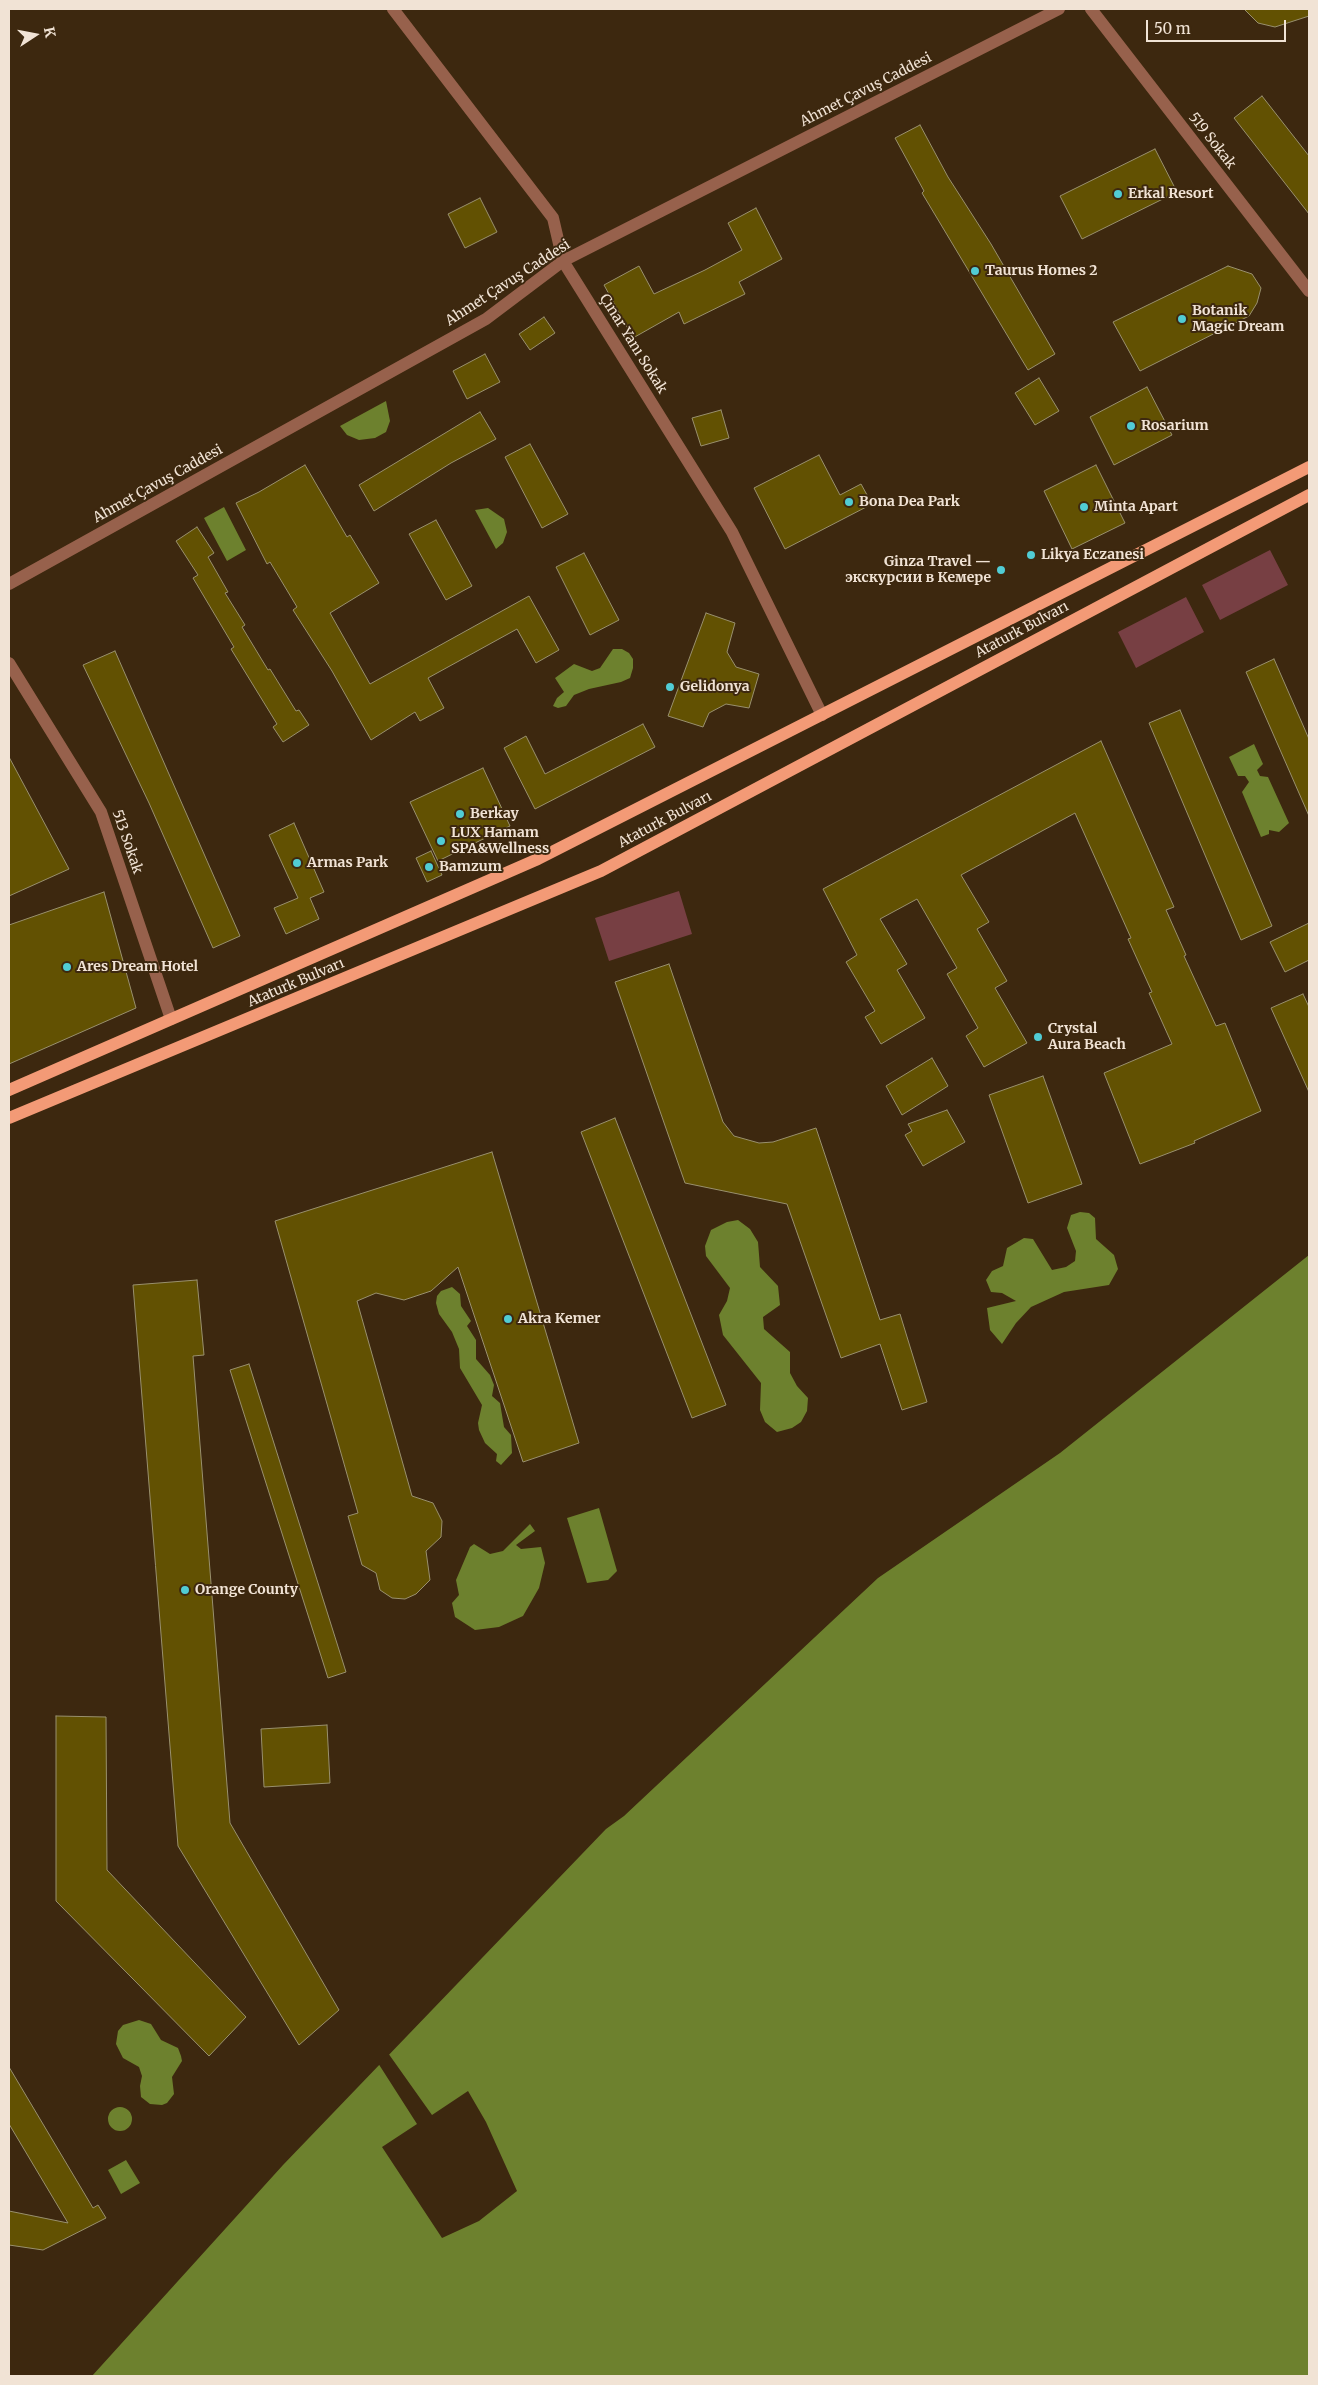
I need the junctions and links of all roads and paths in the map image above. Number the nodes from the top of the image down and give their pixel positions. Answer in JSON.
{"nodes":[{"id":1,"x":393,"y":9,"type":"edge"},
{"id":2,"x":1059,"y":9,"type":"edge"},
{"id":3,"x":1091,"y":9,"type":"edge"},
{"id":4,"x":563,"y":261,"type":"junction"},
{"id":5,"x":1309,"y":291,"type":"edge"},
{"id":6,"x":1309,"y":467,"type":"edge"},
{"id":7,"x":1309,"y":495,"type":"edge"},
{"id":8,"x":9,"y":584,"type":"edge"},
{"id":9,"x":9,"y":663,"type":"edge"},
{"id":10,"x":822,"y":715,"type":"junction"},
{"id":11,"x":171,"y":1019,"type":"junction"},
{"id":12,"x":9,"y":1090,"type":"edge"},
{"id":13,"x":9,"y":1118,"type":"edge"}],
"edges":[{"from":1,"to":4,"type":"street","name":"Çınar Yanı Sokak"},
{"from":2,"to":4,"type":"street","name":"Ahmet Çavuş Caddesi"},
{"from":3,"to":5,"type":"street","name":"519 Sokak"},
{"from":4,"to":8,"type":"street","name":"Ahmet Çavuş Caddesi"},
{"from":4,"to":10,"type":"street","name":"Çınar Yanı Sokak"},
{"from":6,"to":10,"type":"main road","name":"Ataturk Bulvarı"},
{"from":7,"to":13,"type":"main road","name":"Ataturk Bulvarı"},
{"from":9,"to":11,"type":"street","name":"513 Sokak"},
{"from":10,"to":11,"type":"main road","name":"Ataturk Bulvarı"},
{"from":11,"to":12,"type":"main road","name":"Ataturk Bulvarı"}]}
